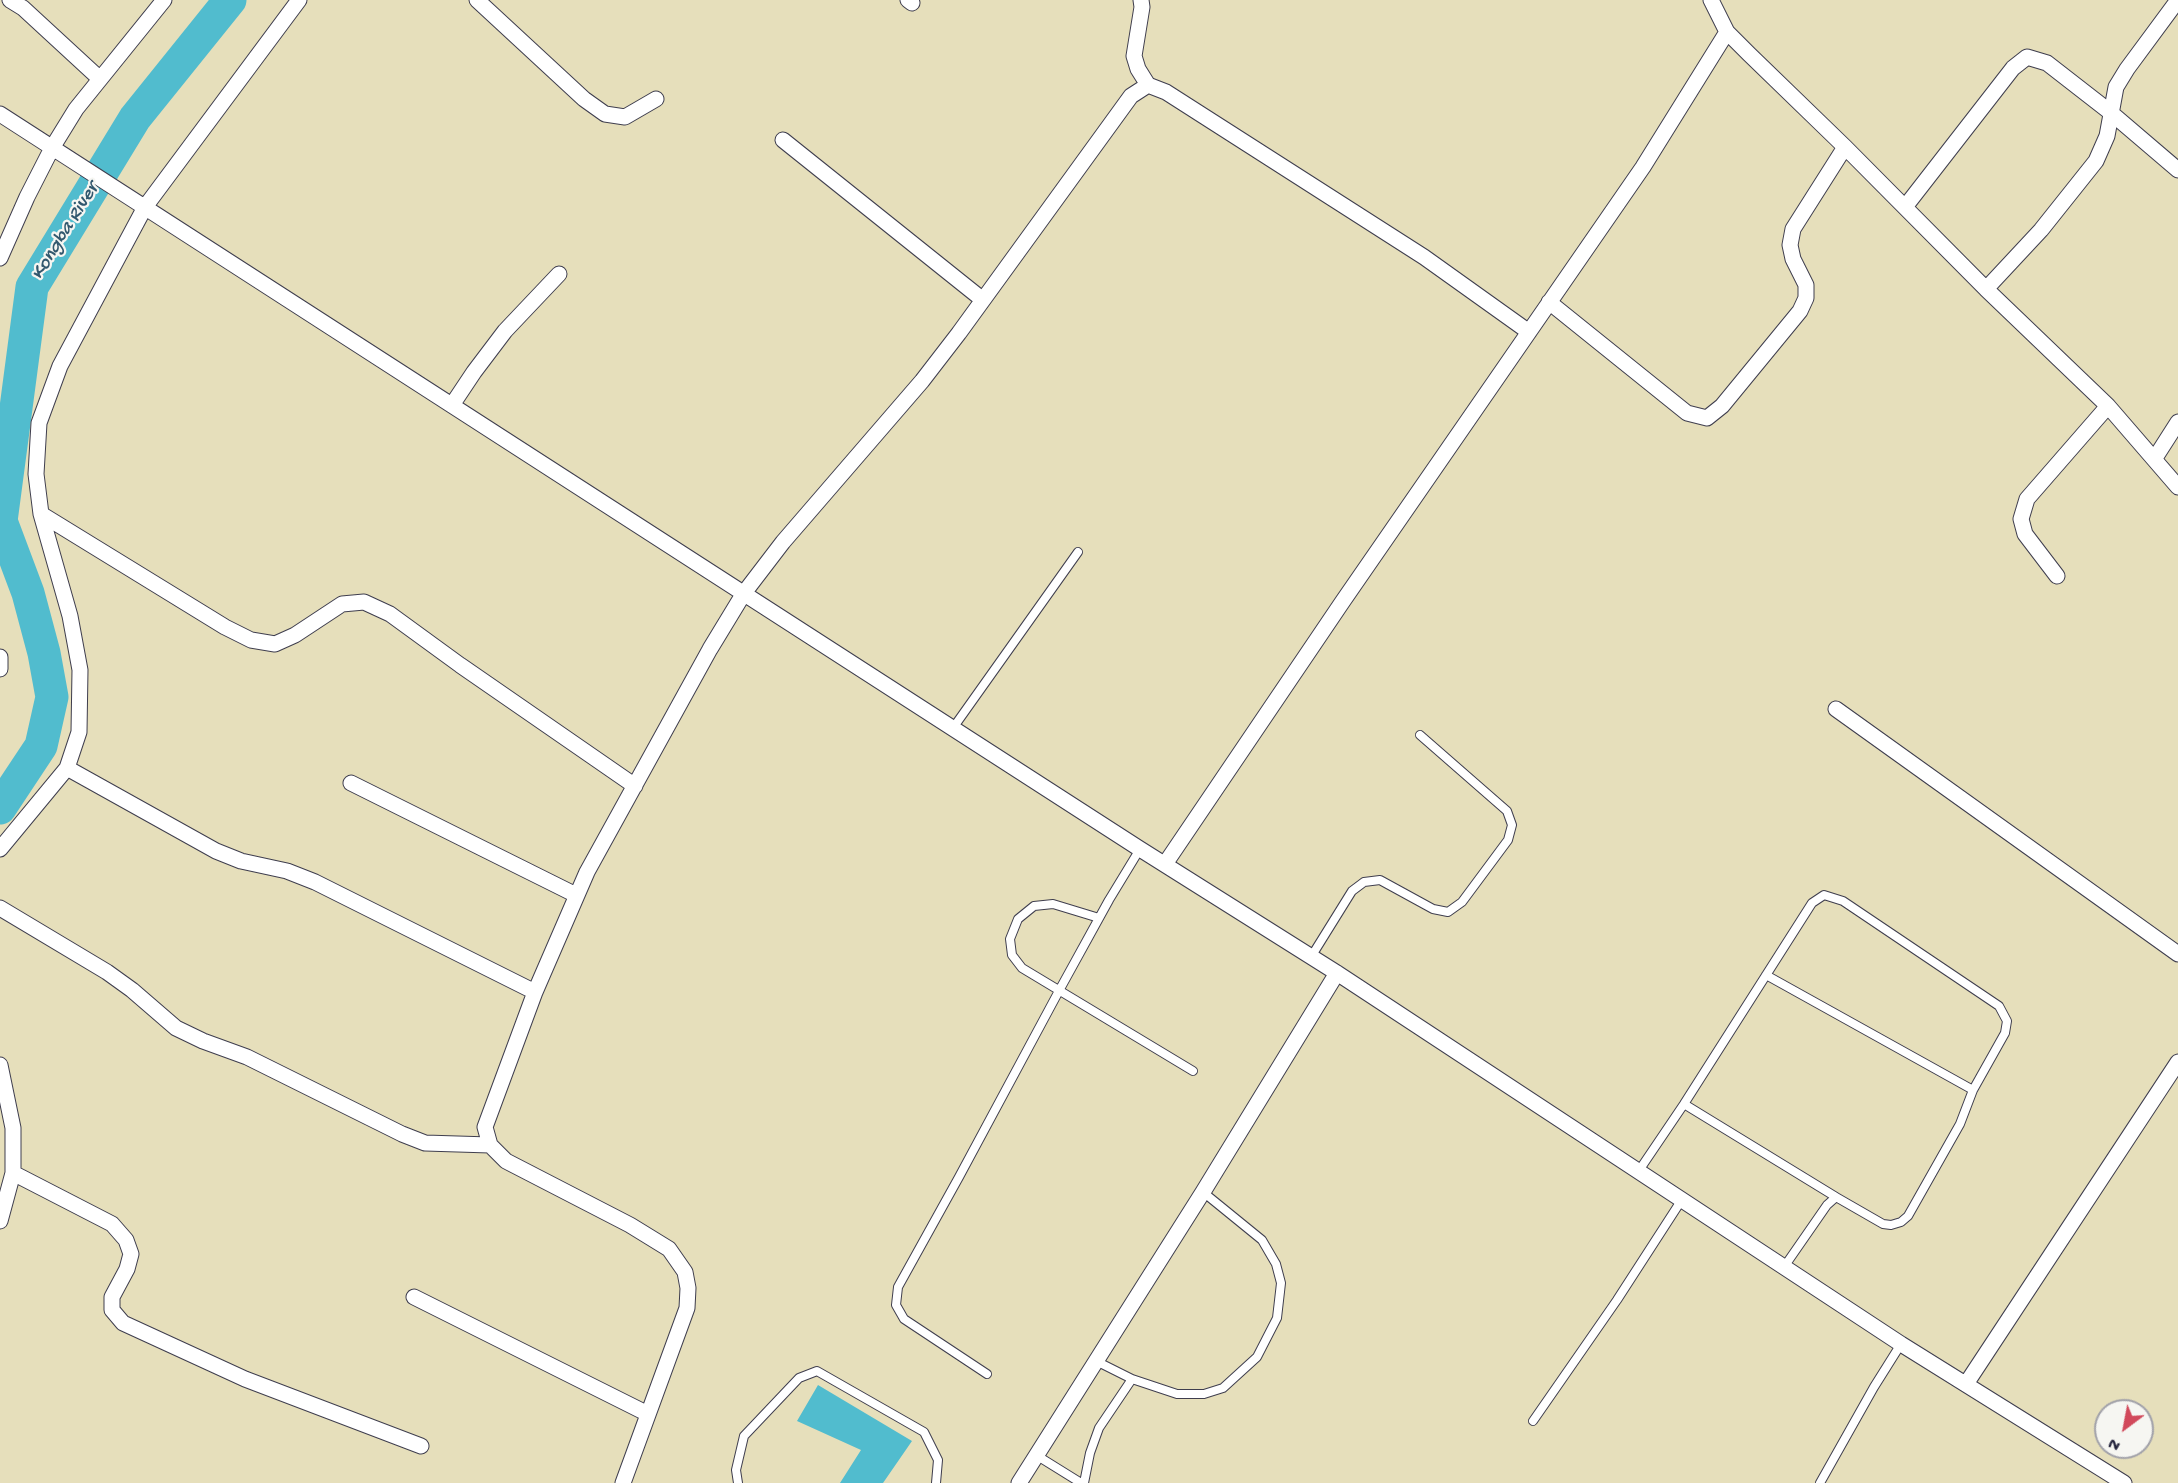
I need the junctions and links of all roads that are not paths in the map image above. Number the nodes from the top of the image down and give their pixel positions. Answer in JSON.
{"nodes":[{"id":1,"x":10,"y":0,"type":"edge"},
{"id":2,"x":164,"y":0,"type":"edge"},
{"id":3,"x":299,"y":0,"type":"edge"},
{"id":4,"x":477,"y":0,"type":"edge"},
{"id":5,"x":1142,"y":0,"type":"edge"},
{"id":6,"x":1711,"y":0,"type":"edge"},
{"id":7,"x":2178,"y":0,"type":"edge"},
{"id":8,"x":1727,"y":32,"type":"junction"},
{"id":9,"x":100,"y":79,"type":"junction"},
{"id":10,"x":1148,"y":85,"type":"junction"},
{"id":11,"x":656,"y":99,"type":"dead end"},
{"id":12,"x":2110,"y":112,"type":"junction"},
{"id":13,"x":0,"y":114,"type":"edge"},
{"id":14,"x":783,"y":140,"type":"dead end"},
{"id":15,"x":1845,"y":147,"type":"junction"},
{"id":16,"x":52,"y":148,"type":"junction"},
{"id":17,"x":2178,"y":170,"type":"edge"},
{"id":18,"x":145,"y":207,"type":"junction"},
{"id":19,"x":1905,"y":207,"type":"junction"},
{"id":20,"x":0,"y":258,"type":"edge"},
{"id":21,"x":558,"y":274,"type":"dead end"},
{"id":22,"x":1986,"y":289,"type":"junction"},
{"id":23,"x":983,"y":300,"type":"junction"},
{"id":24,"x":1549,"y":302,"type":"junction"},
{"id":25,"x":1528,"y":332,"type":"junction"},
{"id":26,"x":452,"y":405,"type":"junction"},
{"id":27,"x":2108,"y":406,"type":"junction"},
{"id":28,"x":2178,"y":422,"type":"edge"},
{"id":29,"x":2155,"y":458,"type":"junction"},
{"id":30,"x":2178,"y":487,"type":"edge"},
{"id":31,"x":41,"y":514,"type":"junction"},
{"id":32,"x":1078,"y":552,"type":"dead end"},
{"id":33,"x":2057,"y":576,"type":"dead end"},
{"id":34,"x":744,"y":593,"type":"junction"},
{"id":35,"x":0,"y":657,"type":"edge"},
{"id":36,"x":0,"y":669,"type":"edge"},
{"id":37,"x":1836,"y":709,"type":"dead end"},
{"id":38,"x":952,"y":728,"type":"junction"},
{"id":39,"x":1420,"y":735,"type":"dead end"},
{"id":40,"x":67,"y":768,"type":"junction"},
{"id":41,"x":351,"y":783,"type":"dead end"},
{"id":42,"x":634,"y":786,"type":"junction"},
{"id":43,"x":0,"y":849,"type":"edge"},
{"id":44,"x":1140,"y":849,"type":"junction"},
{"id":45,"x":1165,"y":864,"type":"junction"},
{"id":46,"x":576,"y":895,"type":"junction"},
{"id":47,"x":0,"y":908,"type":"edge"},
{"id":48,"x":1100,"y":918,"type":"junction"},
{"id":49,"x":2178,"y":954,"type":"edge"},
{"id":50,"x":1311,"y":957,"type":"junction"},
{"id":51,"x":1337,"y":973,"type":"junction"},
{"id":52,"x":1766,"y":975,"type":"junction"},
{"id":53,"x":1060,"y":989,"type":"junction"},
{"id":54,"x":535,"y":992,"type":"junction"},
{"id":55,"x":2178,"y":1062,"type":"edge"},
{"id":56,"x":0,"y":1065,"type":"edge"},
{"id":57,"x":1193,"y":1071,"type":"dead end"},
{"id":58,"x":1973,"y":1090,"type":"junction"},
{"id":59,"x":1684,"y":1104,"type":"junction"},
{"id":60,"x":490,"y":1145,"type":"junction"},
{"id":61,"x":1638,"y":1172,"type":"junction"},
{"id":62,"x":13,"y":1173,"type":"junction"},
{"id":63,"x":1203,"y":1192,"type":"junction"},
{"id":64,"x":1836,"y":1197,"type":"junction"},
{"id":65,"x":1682,"y":1201,"type":"junction"},
{"id":66,"x":0,"y":1221,"type":"edge"},
{"id":67,"x":1784,"y":1267,"type":"junction"},
{"id":68,"x":414,"y":1297,"type":"dead end"},
{"id":69,"x":1901,"y":1344,"type":"junction"},
{"id":70,"x":1096,"y":1361,"type":"junction"},
{"id":71,"x":987,"y":1374,"type":"dead end"},
{"id":72,"x":1132,"y":1379,"type":"junction"},
{"id":73,"x":1966,"y":1384,"type":"junction"},
{"id":74,"x":648,"y":1414,"type":"junction"},
{"id":75,"x":1533,"y":1421,"type":"dead end"},
{"id":76,"x":421,"y":1446,"type":"dead end"},
{"id":77,"x":1036,"y":1455,"type":"junction"},
{"id":78,"x":623,"y":1483,"type":"edge"},
{"id":79,"x":738,"y":1483,"type":"edge"},
{"id":80,"x":936,"y":1483,"type":"edge"},
{"id":81,"x":1019,"y":1483,"type":"edge"},
{"id":82,"x":1082,"y":1483,"type":"edge"},
{"id":83,"x":1820,"y":1483,"type":"edge"},
{"id":84,"x":2124,"y":1483,"type":"edge"}],
"edges":[{"from":1,"to":9,"type":"street"},
{"from":2,"to":9,"type":"street"},
{"from":3,"to":18,"type":"street"},
{"from":4,"to":11,"type":"street"},
{"from":5,"to":10,"type":"street"},
{"from":6,"to":8,"type":"street"},
{"from":7,"to":12,"type":"street"},
{"from":8,"to":15,"type":"street"},
{"from":8,"to":24,"type":"street"},
{"from":9,"to":16,"type":"street"},
{"from":10,"to":23,"type":"street"},
{"from":10,"to":25,"type":"street"},
{"from":12,"to":17,"type":"street"},
{"from":12,"to":19,"type":"street"},
{"from":12,"to":22,"type":"street"},
{"from":13,"to":16,"type":"street"},
{"from":14,"to":23,"type":"street"},
{"from":15,"to":19,"type":"street"},
{"from":15,"to":24,"type":"street"},
{"from":16,"to":18,"type":"street"},
{"from":16,"to":20,"type":"street"},
{"from":18,"to":26,"type":"street"},
{"from":18,"to":31,"type":"street"},
{"from":19,"to":22,"type":"street"},
{"from":21,"to":26,"type":"street"},
{"from":22,"to":27,"type":"street"},
{"from":23,"to":34,"type":"street"},
{"from":24,"to":25,"type":"street"},
{"from":25,"to":45,"type":"street"},
{"from":26,"to":34,"type":"street"},
{"from":27,"to":29,"type":"street"},
{"from":27,"to":33,"type":"street"},
{"from":28,"to":29,"type":"street"},
{"from":29,"to":30,"type":"street"},
{"from":31,"to":40,"type":"street"},
{"from":31,"to":42,"type":"street"},
{"from":32,"to":38,"type":"lane"},
{"from":34,"to":38,"type":"street"},
{"from":34,"to":42,"type":"street"},
{"from":35,"to":36,"type":"street"},
{"from":37,"to":49,"type":"street"},
{"from":38,"to":44,"type":"street"},
{"from":39,"to":50,"type":"lane"},
{"from":40,"to":43,"type":"street"},
{"from":40,"to":54,"type":"street"},
{"from":41,"to":46,"type":"street"},
{"from":42,"to":46,"type":"street"},
{"from":44,"to":45,"type":"street"},
{"from":44,"to":48,"type":"lane"},
{"from":45,"to":50,"type":"street"},
{"from":46,"to":54,"type":"street"},
{"from":47,"to":60,"type":"street"},
{"from":48,"to":53,"type":"lane"},
{"from":48,"to":53,"type":"lane"},
{"from":50,"to":51,"type":"street"},
{"from":51,"to":61,"type":"street"},
{"from":51,"to":63,"type":"street"},
{"from":52,"to":58,"type":"lane"},
{"from":52,"to":58,"type":"lane"},
{"from":52,"to":59,"type":"lane"},
{"from":53,"to":57,"type":"lane"},
{"from":53,"to":71,"type":"lane"},
{"from":54,"to":60,"type":"street"},
{"from":55,"to":73,"type":"street"},
{"from":56,"to":62,"type":"street"},
{"from":58,"to":64,"type":"lane"},
{"from":59,"to":61,"type":"lane"},
{"from":59,"to":64,"type":"lane"},
{"from":60,"to":74,"type":"street"},
{"from":61,"to":65,"type":"street"},
{"from":62,"to":66,"type":"street"},
{"from":62,"to":76,"type":"street"},
{"from":63,"to":70,"type":"street"},
{"from":63,"to":72,"type":"lane"},
{"from":64,"to":67,"type":"lane"},
{"from":65,"to":67,"type":"street"},
{"from":65,"to":75,"type":"lane"},
{"from":67,"to":69,"type":"street"},
{"from":68,"to":74,"type":"street"},
{"from":69,"to":73,"type":"street"},
{"from":69,"to":83,"type":"lane"},
{"from":70,"to":72,"type":"lane"},
{"from":70,"to":77,"type":"street"},
{"from":72,"to":82,"type":"lane"},
{"from":73,"to":84,"type":"street"},
{"from":74,"to":78,"type":"street"},
{"from":77,"to":81,"type":"street"},
{"from":77,"to":82,"type":"lane"},
{"from":79,"to":80,"type":"lane"}]}
